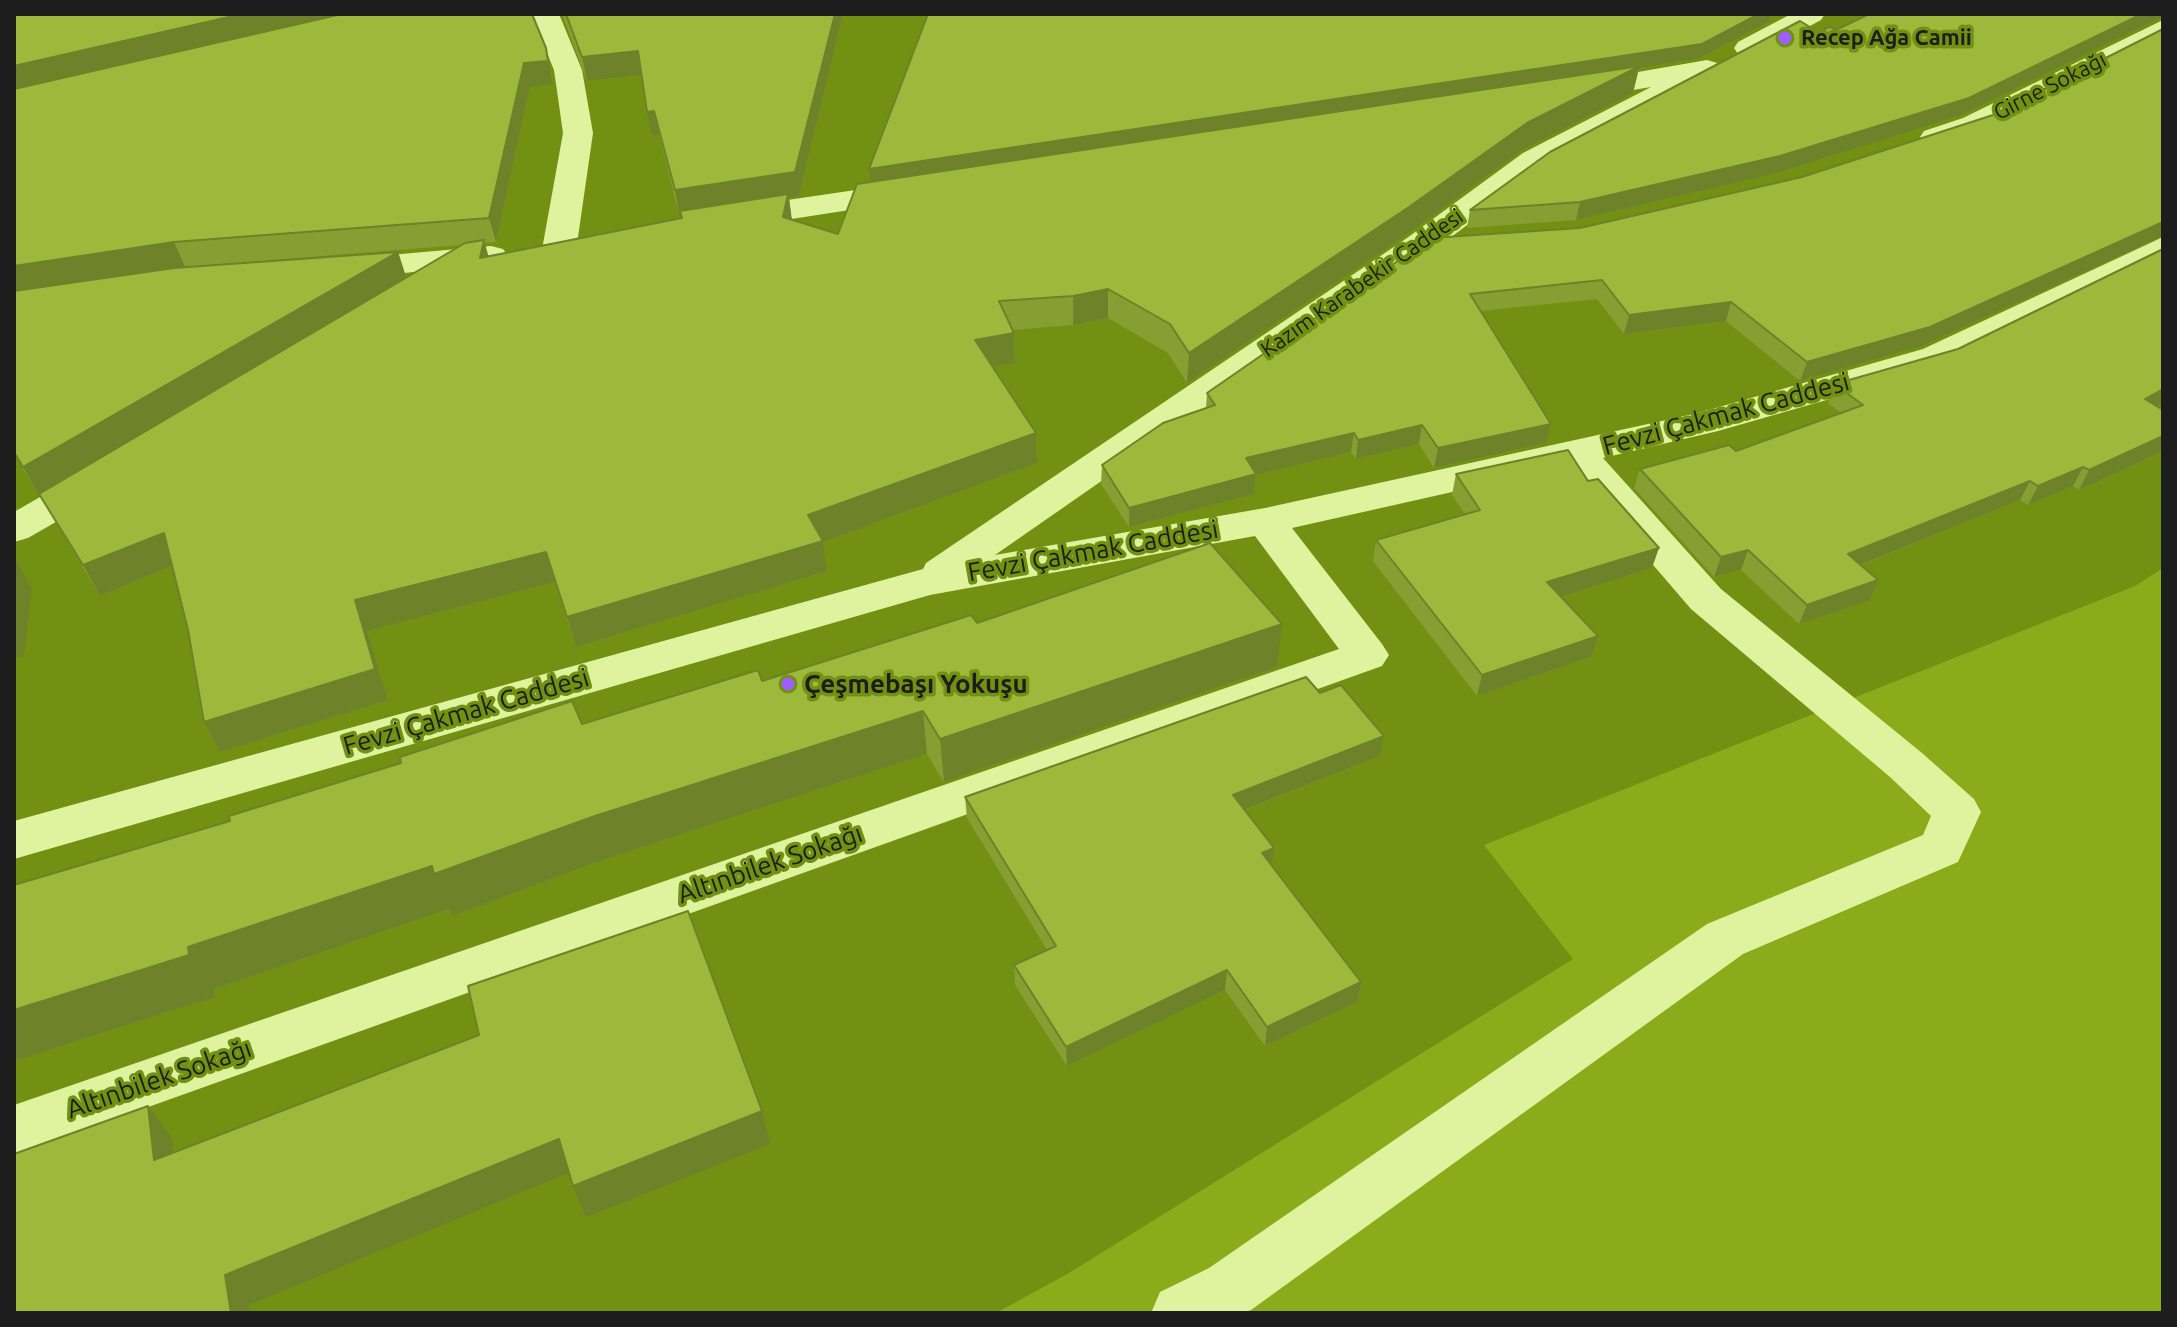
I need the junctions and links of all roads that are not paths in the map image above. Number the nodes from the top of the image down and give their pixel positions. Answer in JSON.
{"nodes":[{"id":1,"x":545,"y":14,"type":"edge"},
{"id":2,"x":1811,"y":14,"type":"edge"},
{"id":3,"x":2163,"y":28,"type":"edge"},
{"id":4,"x":1707,"y":69,"type":"junction"},
{"id":5,"x":1553,"y":94,"type":"edge"},
{"id":6,"x":1901,"y":148,"type":"edge"},
{"id":7,"x":946,"y":187,"type":"edge"},
{"id":8,"x":697,"y":223,"type":"edge"},
{"id":9,"x":1480,"y":241,"type":"edge"},
{"id":10,"x":1419,"y":245,"type":"junction"},
{"id":11,"x":2163,"y":247,"type":"edge"},
{"id":12,"x":467,"y":260,"type":"junction"},
{"id":13,"x":310,"y":271,"type":"edge"},
{"id":14,"x":401,"y":299,"type":"edge"},
{"id":15,"x":1578,"y":453,"type":"junction"},
{"id":16,"x":136,"y":457,"type":"edge"},
{"id":17,"x":1265,"y":521,"type":"junction"},
{"id":18,"x":14,"y":529,"type":"edge"},
{"id":19,"x":929,"y":581,"type":"junction"},
{"id":20,"x":14,"y":840,"type":"edge"},
{"id":21,"x":14,"y":1130,"type":"edge"},
{"id":22,"x":1181,"y":1313,"type":"edge"}],
"edges":[{"from":1,"to":12,"type":"street"},
{"from":2,"to":4,"type":"street","name":"Kazım Karabekir Caddesi"},
{"from":3,"to":6,"type":"street","name":"Girne Sokağı"},
{"from":4,"to":5,"type":"street"},
{"from":4,"to":10,"type":"street","name":"Kazım Karabekir Caddesi"},
{"from":7,"to":8,"type":"street"},
{"from":9,"to":10,"type":"street"},
{"from":10,"to":19,"type":"street","name":"Kazım Karabekir Caddesi"},
{"from":11,"to":15,"type":"street","name":"Fevzi Çakmak Caddesi"},
{"from":12,"to":13,"type":"street"},
{"from":12,"to":14,"type":"street"},
{"from":15,"to":17,"type":"street","name":"Fevzi Çakmak Caddesi"},
{"from":15,"to":22,"type":"street"},
{"from":16,"to":18,"type":"street"},
{"from":17,"to":19,"type":"street","name":"Fevzi Çakmak Caddesi"},
{"from":17,"to":21,"type":"street","name":"Altınbilek Sokağı"},
{"from":19,"to":20,"type":"street","name":"Fevzi Çakmak Caddesi"}]}
